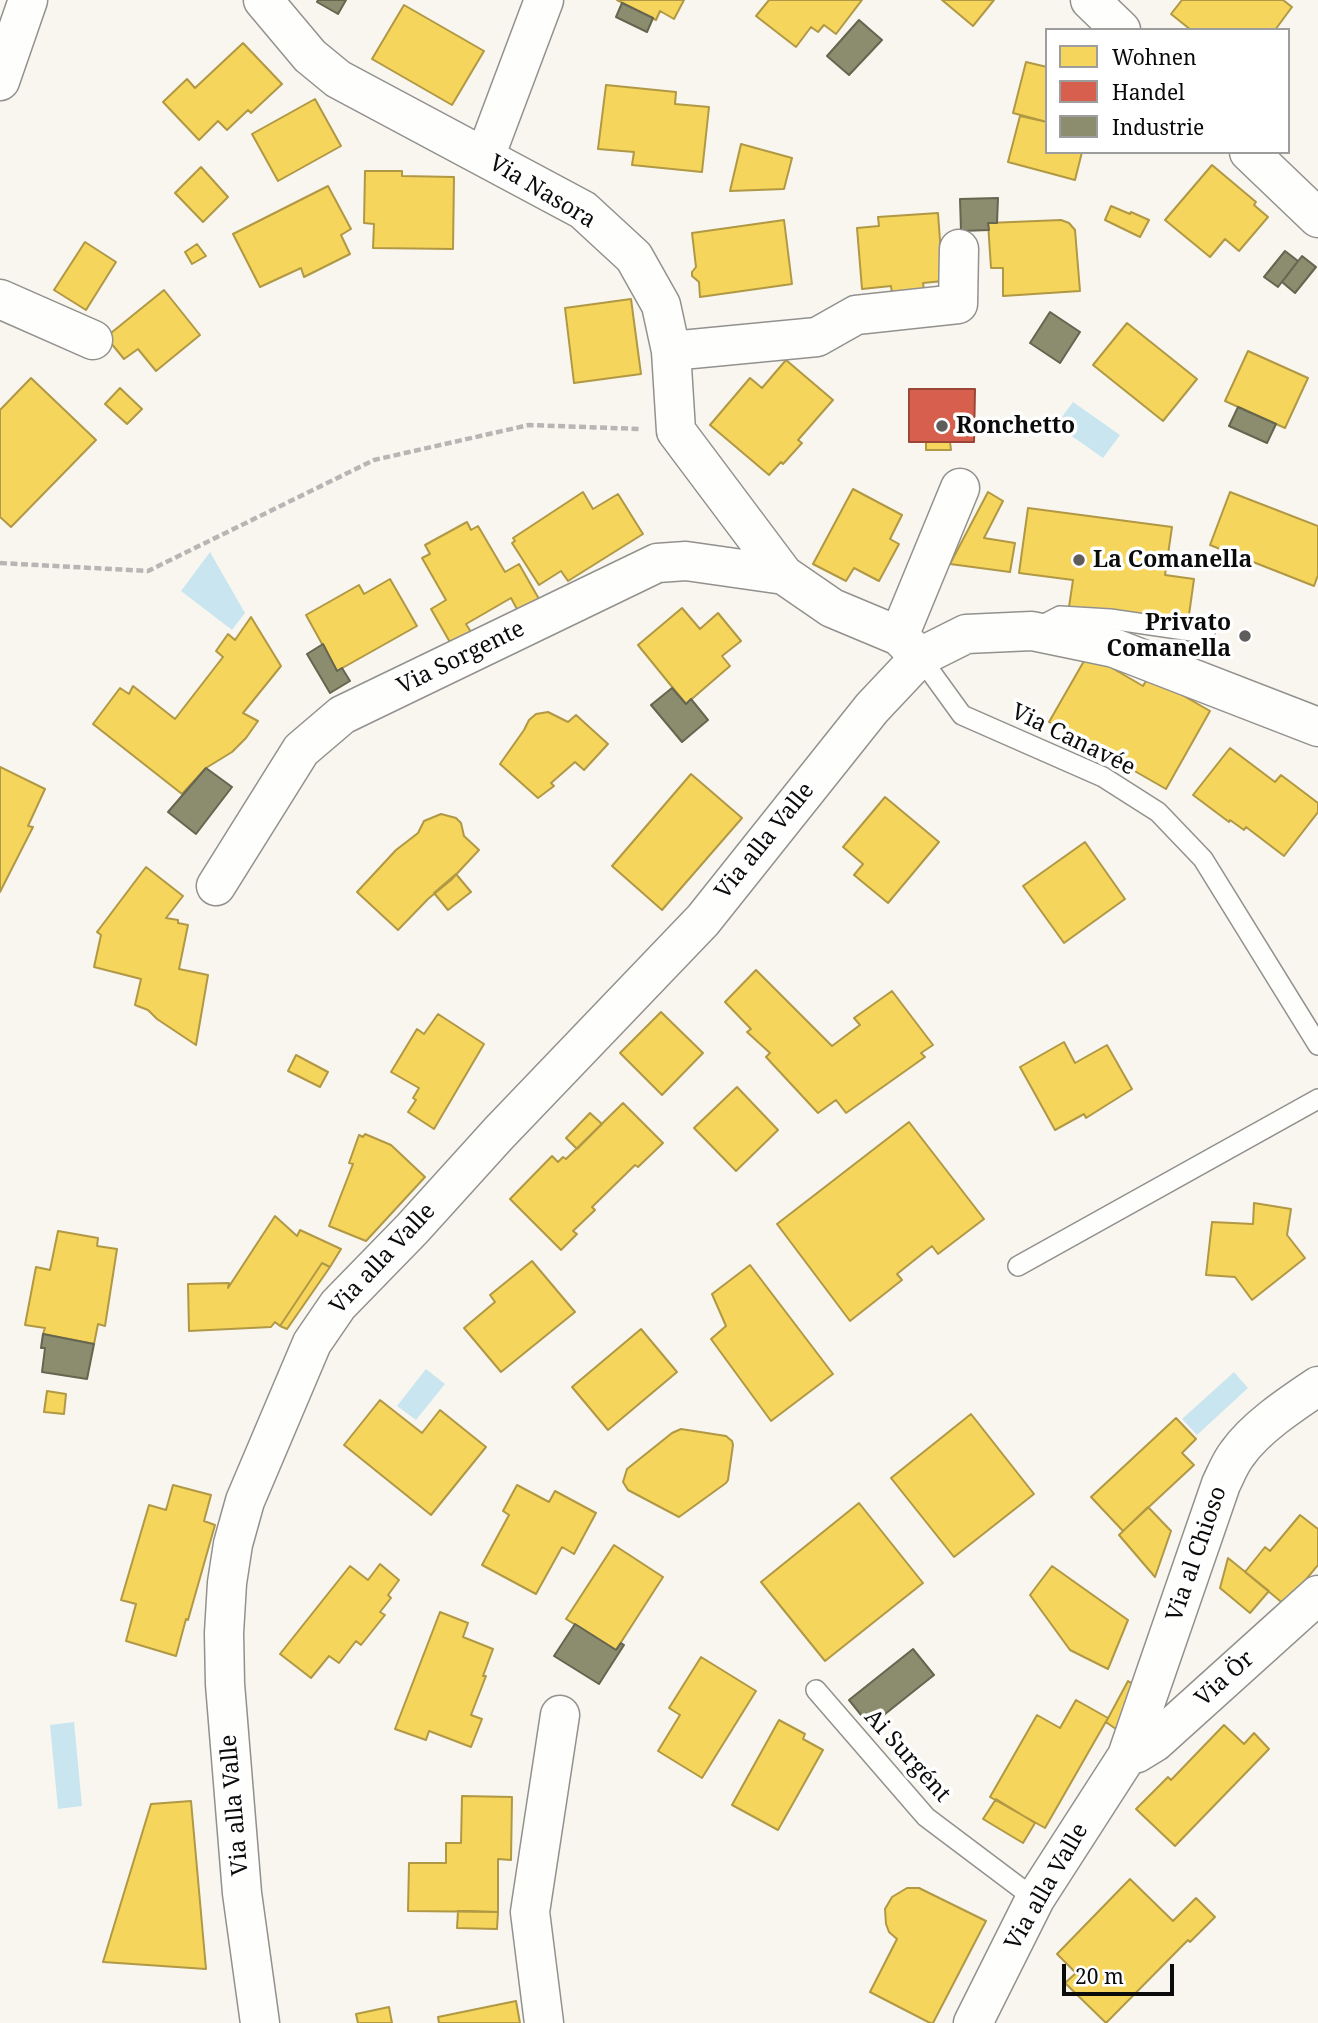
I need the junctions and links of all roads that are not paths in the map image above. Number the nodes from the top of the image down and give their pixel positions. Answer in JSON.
{"nodes":[{"id":1,"x":28,"y":0,"type":"edge"},
{"id":2,"x":263,"y":0,"type":"edge"},
{"id":3,"x":544,"y":0,"type":"edge"},
{"id":4,"x":1090,"y":0,"type":"edge"},
{"id":5,"x":1119,"y":28,"type":"edge"},
{"id":6,"x":0,"y":81,"type":"edge"},
{"id":7,"x":1251,"y":154,"type":"edge"},
{"id":8,"x":485,"y":158,"type":"junction"},
{"id":9,"x":1318,"y":218,"type":"edge"},
{"id":10,"x":959,"y":249,"type":"dead end"},
{"id":11,"x":0,"y":299,"type":"edge"},
{"id":12,"x":93,"y":340,"type":"dead end"},
{"id":13,"x":671,"y":351,"type":"junction"},
{"id":14,"x":960,"y":488,"type":"dead end"},
{"id":15,"x":784,"y":575,"type":"junction"},
{"id":16,"x":1032,"y":631,"type":"junction"},
{"id":17,"x":1205,"y":633,"type":"dead end"},
{"id":18,"x":910,"y":647,"type":"junction"},
{"id":19,"x":1318,"y":727,"type":"edge"},
{"id":20,"x":216,"y":886,"type":"dead end"},
{"id":21,"x":1318,"y":1045,"type":"edge"},
{"id":22,"x":1318,"y":1099,"type":"edge"},
{"id":23,"x":1018,"y":1266,"type":"dead end"},
{"id":24,"x":1318,"y":1386,"type":"edge"},
{"id":25,"x":1318,"y":1595,"type":"edge"},
{"id":26,"x":816,"y":1690,"type":"dead end"},
{"id":27,"x":560,"y":1715,"type":"dead end"},
{"id":28,"x":1127,"y":1756,"type":"junction"},
{"id":29,"x":1035,"y":1899,"type":"junction"},
{"id":30,"x":260,"y":2023,"type":"edge"},
{"id":31,"x":544,"y":2023,"type":"edge"},
{"id":32,"x":973,"y":2023,"type":"edge"}],
"edges":[{"from":1,"to":6,"type":"street"},
{"from":2,"to":8,"type":"street","name":"Via Nasora"},
{"from":3,"to":8,"type":"street"},
{"from":4,"to":5,"type":"street"},
{"from":7,"to":9,"type":"street"},
{"from":8,"to":13,"type":"street","name":"Via Nasora"},
{"from":10,"to":13,"type":"street"},
{"from":11,"to":12,"type":"street"},
{"from":13,"to":15,"type":"street","name":"Via Nasora"},
{"from":14,"to":18,"type":"street"},
{"from":15,"to":18,"type":"street"},
{"from":15,"to":20,"type":"street","name":"Via Sorgente"},
{"from":16,"to":17,"type":"lane"},
{"from":16,"to":18,"type":"street"},
{"from":16,"to":19,"type":"street"},
{"from":18,"to":21,"type":"lane","name":"Via Canavée"},
{"from":18,"to":30,"type":"street","name":"Via alla Valle"},
{"from":22,"to":23,"type":"lane"},
{"from":24,"to":28,"type":"street","name":"Via al Chioso"},
{"from":25,"to":28,"type":"street","name":"Via Ör"},
{"from":26,"to":29,"type":"lane","name":"Ai Surgént"},
{"from":27,"to":31,"type":"street"},
{"from":28,"to":29,"type":"street","name":"Via alla Valle"},
{"from":29,"to":32,"type":"street","name":"Via alla Valle"}]}
